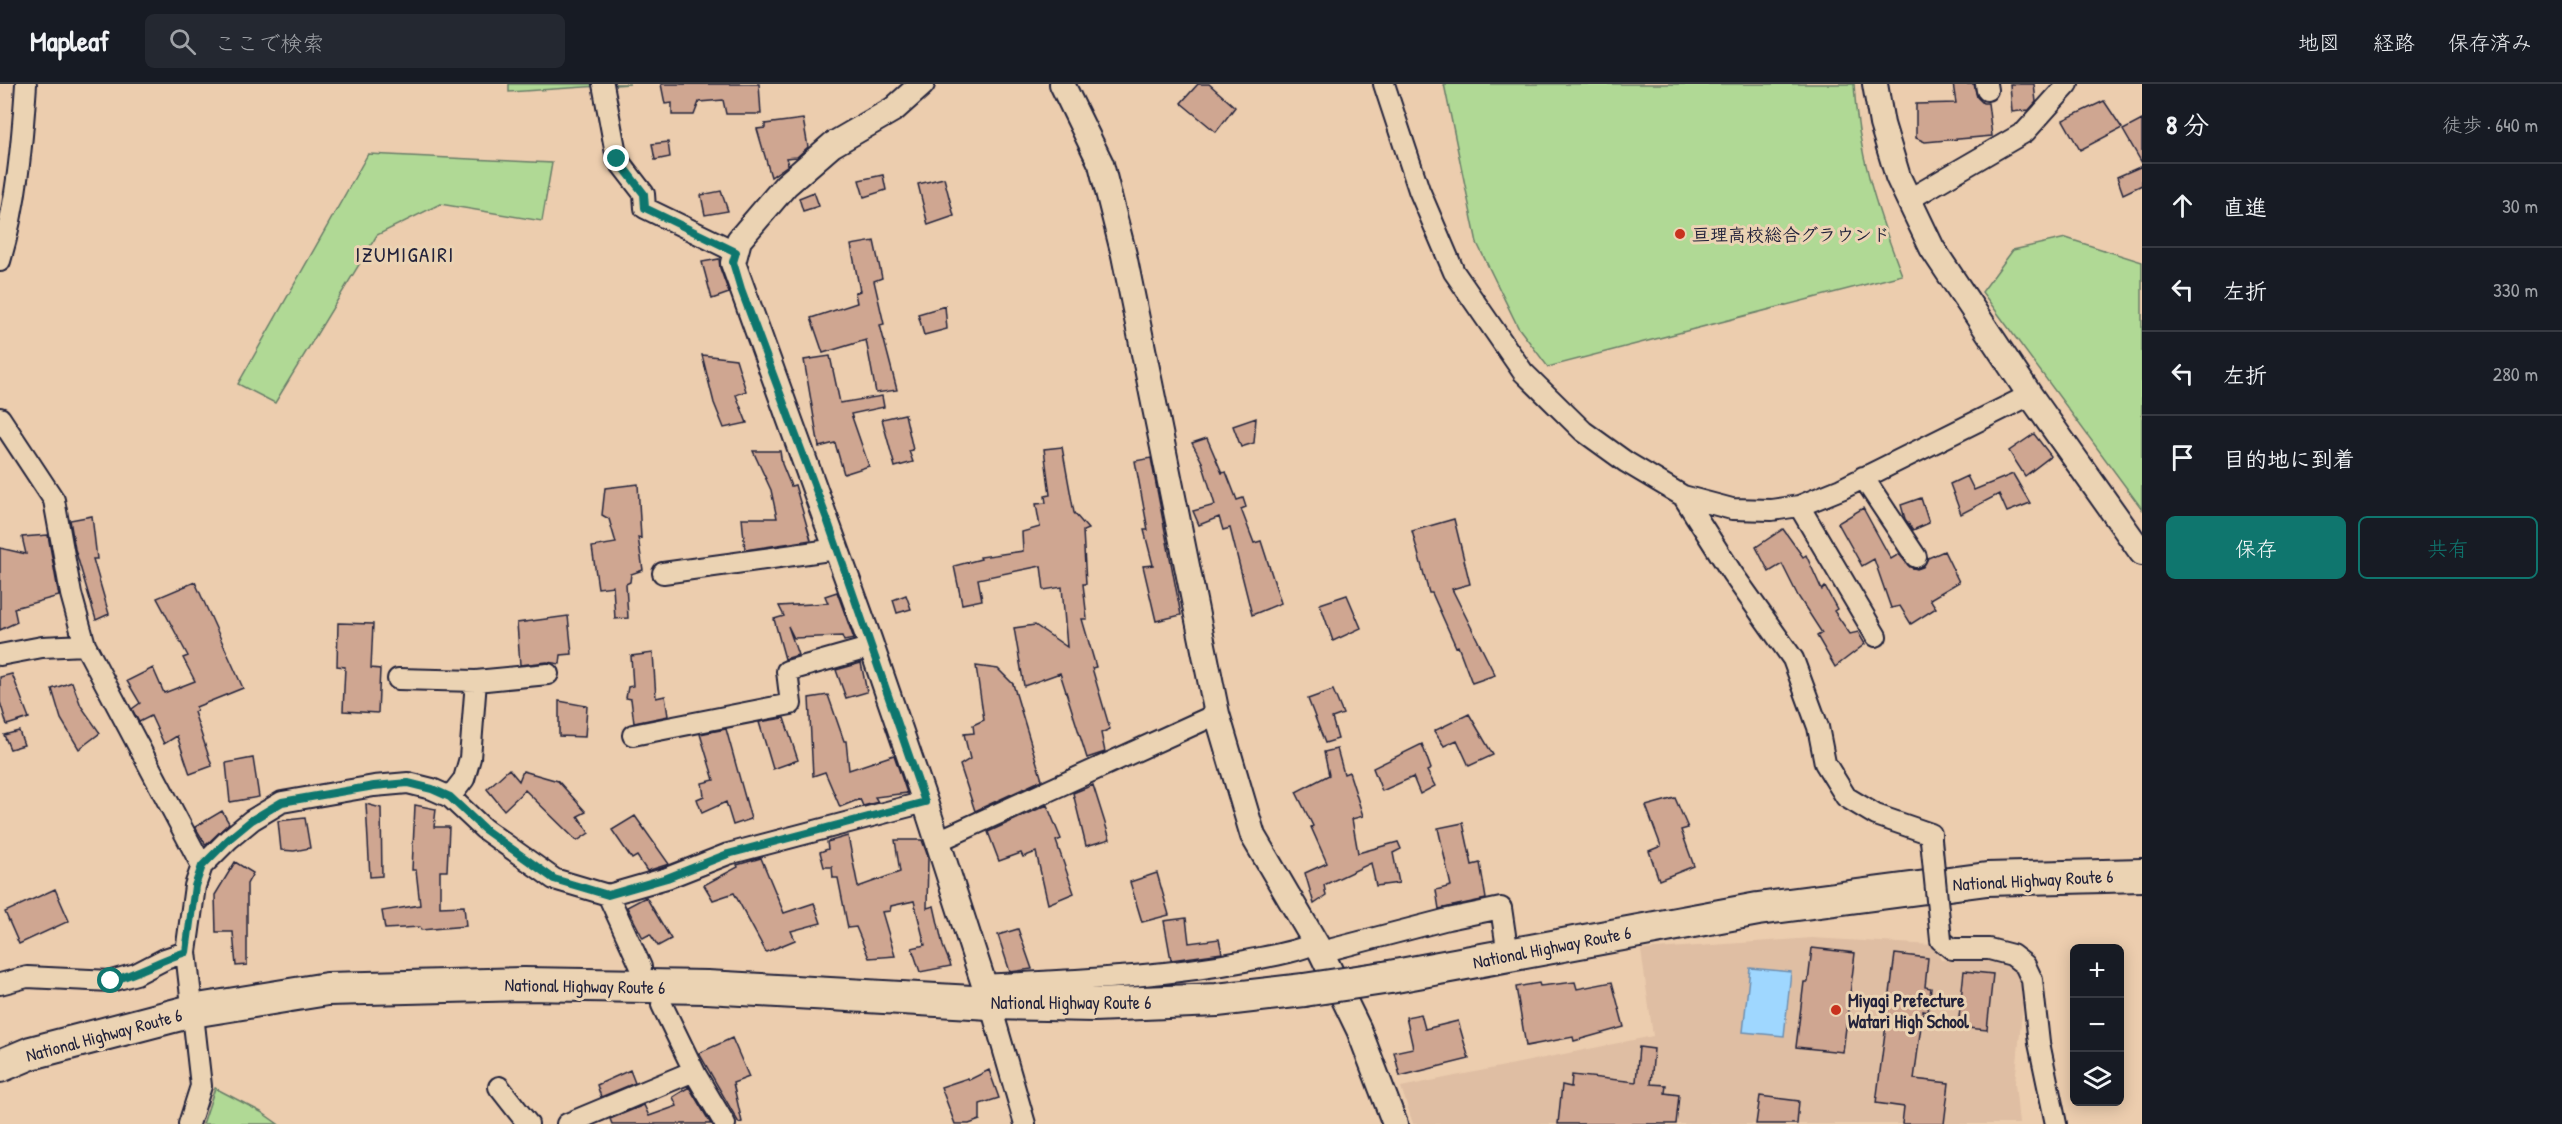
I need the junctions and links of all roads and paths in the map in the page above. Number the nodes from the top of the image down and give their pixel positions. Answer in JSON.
{"nodes":[{"id":1,"x":26,"y":84,"type":"edge"},
{"id":2,"x":603,"y":84,"type":"edge"},
{"id":3,"x":922,"y":84,"type":"edge"},
{"id":4,"x":1062,"y":84,"type":"edge"},
{"id":5,"x":1384,"y":84,"type":"edge"},
{"id":6,"x":1875,"y":84,"type":"edge"},
{"id":7,"x":2068,"y":84,"type":"edge"},
{"id":8,"x":1908,"y":200,"type":"junction"},
{"id":9,"x":736,"y":252,"type":"junction"},
{"id":10,"x":0,"y":261,"type":"edge"},
{"id":11,"x":2030,"y":395,"type":"junction"},
{"id":12,"x":0,"y":418,"type":"edge"},
{"id":13,"x":1863,"y":477,"type":"junction"},
{"id":14,"x":1683,"y":496,"type":"junction"},
{"id":15,"x":1799,"y":506,"type":"junction"},
{"id":16,"x":837,"y":549,"type":"junction"},
{"id":17,"x":2142,"y":553,"type":"edge"},
{"id":18,"x":1916,"y":557,"type":"dead end"},
{"id":19,"x":663,"y":573,"type":"dead end"},
{"id":20,"x":1876,"y":636,"type":"dead end"},
{"id":21,"x":85,"y":645,"type":"junction"},
{"id":22,"x":872,"y":647,"type":"junction"},
{"id":23,"x":0,"y":655,"type":"edge"},
{"id":24,"x":548,"y":674,"type":"dead end"},
{"id":25,"x":398,"y":679,"type":"dead end"},
{"id":26,"x":476,"y":681,"type":"junction"},
{"id":27,"x":1217,"y":714,"type":"junction"},
{"id":28,"x":633,"y":735,"type":"dead end"},
{"id":29,"x":450,"y":797,"type":"junction"},
{"id":30,"x":925,"y":802,"type":"junction"},
{"id":31,"x":938,"y":841,"type":"junction"},
{"id":32,"x":202,"y":866,"type":"junction"},
{"id":33,"x":2142,"y":875,"type":"edge"},
{"id":34,"x":608,"y":895,"type":"junction"},
{"id":35,"x":1319,"y":947,"type":"junction"},
{"id":36,"x":186,"y":952,"type":"junction"},
{"id":37,"x":1508,"y":955,"type":"junction"},
{"id":38,"x":641,"y":967,"type":"dead end"},
{"id":39,"x":0,"y":984,"type":"edge"},
{"id":40,"x":986,"y":994,"type":"junction"},
{"id":41,"x":662,"y":1005,"type":"dead end"},
{"id":42,"x":192,"y":1011,"type":"junction"},
{"id":43,"x":0,"y":1066,"type":"edge"},
{"id":44,"x":694,"y":1071,"type":"junction"},
{"id":45,"x":499,"y":1087,"type":"dead end"},
{"id":46,"x":189,"y":1124,"type":"edge"},
{"id":47,"x":528,"y":1124,"type":"edge"},
{"id":48,"x":567,"y":1124,"type":"edge"},
{"id":49,"x":725,"y":1124,"type":"edge"},
{"id":50,"x":1024,"y":1124,"type":"edge"},
{"id":51,"x":1395,"y":1124,"type":"edge"},
{"id":52,"x":2056,"y":1124,"type":"edge"}],
"edges":[{"from":1,"to":10,"type":"street"},
{"from":2,"to":9,"type":"street"},
{"from":3,"to":9,"type":"street"},
{"from":4,"to":27,"type":"street"},
{"from":5,"to":14,"type":"street"},
{"from":6,"to":8,"type":"street"},
{"from":7,"to":8,"type":"street"},
{"from":8,"to":11,"type":"street"},
{"from":9,"to":16,"type":"street"},
{"from":11,"to":13,"type":"street"},
{"from":11,"to":17,"type":"street"},
{"from":12,"to":21,"type":"street"},
{"from":13,"to":15,"type":"street"},
{"from":13,"to":18,"type":"street"},
{"from":14,"to":15,"type":"street"},
{"from":14,"to":52,"type":"street","bridge":true},
{"from":15,"to":20,"type":"street"},
{"from":16,"to":19,"type":"street"},
{"from":16,"to":22,"type":"street"},
{"from":21,"to":23,"type":"street"},
{"from":21,"to":32,"type":"street"},
{"from":22,"to":28,"type":"street"},
{"from":22,"to":30,"type":"street"},
{"from":24,"to":26,"type":"street"},
{"from":25,"to":26,"type":"street"},
{"from":26,"to":29,"type":"street"},
{"from":27,"to":31,"type":"street"},
{"from":27,"to":35,"type":"street"},
{"from":29,"to":32,"type":"street"},
{"from":29,"to":34,"type":"street"},
{"from":30,"to":31,"type":"street"},
{"from":30,"to":34,"type":"street"},
{"from":31,"to":40,"type":"street"},
{"from":32,"to":36,"type":"street"},
{"from":33,"to":37,"type":"highway","name":"National Highway Route 6"},
{"from":34,"to":38,"type":"street"},
{"from":35,"to":37,"type":"street"},
{"from":35,"to":40,"type":"street"},
{"from":35,"to":51,"type":"street"},
{"from":36,"to":39,"type":"street"},
{"from":36,"to":42,"type":"street"},
{"from":37,"to":40,"type":"highway","name":"National Highway Route 6","bridge":true},
{"from":40,"to":42,"type":"highway","name":"National Highway Route 6"},
{"from":40,"to":50,"type":"street"},
{"from":41,"to":44,"type":"street"},
{"from":42,"to":43,"type":"highway","name":"National Highway Route 6"},
{"from":42,"to":46,"type":"street"},
{"from":44,"to":48,"type":"street"},
{"from":44,"to":49,"type":"street"},
{"from":45,"to":47,"type":"street"}]}
